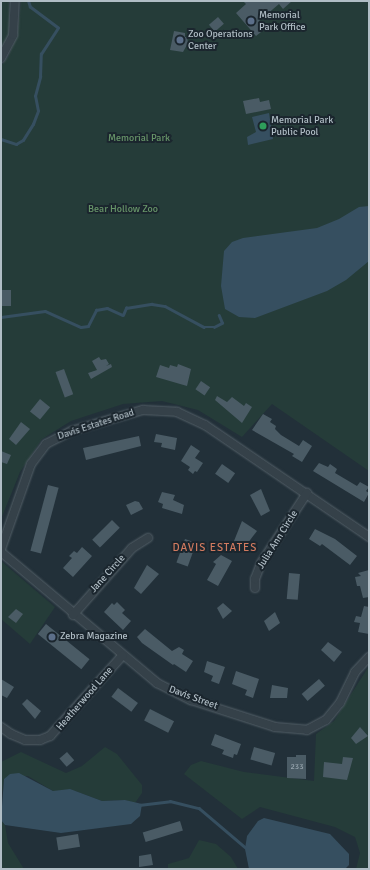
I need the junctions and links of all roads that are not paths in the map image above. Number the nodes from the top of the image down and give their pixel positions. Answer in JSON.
{"nodes":[{"id":1,"x":15,"y":1,"type":"edge"},
{"id":2,"x":1,"y":58,"type":"edge"},
{"id":3,"x":307,"y":493,"type":"junction"},
{"id":4,"x":369,"y":537,"type":"edge"},
{"id":5,"x":148,"y":538,"type":"dead end"},
{"id":6,"x":1,"y":549,"type":"edge"},
{"id":7,"x":1,"y":552,"type":"edge"},
{"id":8,"x":255,"y":588,"type":"dead end"},
{"id":9,"x":73,"y":615,"type":"junction"},
{"id":10,"x":122,"y":656,"type":"junction"},
{"id":11,"x":369,"y":658,"type":"edge"},
{"id":12,"x":1,"y":727,"type":"edge"}],
"edges":[{"from":1,"to":2,"type":"street"},
{"from":3,"to":4,"type":"street","name":"Davis Estates Road"},
{"from":3,"to":6,"type":"street","name":"Davis Estates Road"},
{"from":3,"to":8,"type":"street","name":"Julia Ann Circle"},
{"from":5,"to":9,"type":"street","name":"Jane Circle"},
{"from":7,"to":9,"type":"street","name":"Davis Street"},
{"from":9,"to":10,"type":"street","name":"Davis Street"},
{"from":10,"to":11,"type":"street","name":"Davis Street"},
{"from":10,"to":12,"type":"street","name":"Heatherwood Lane"}]}
